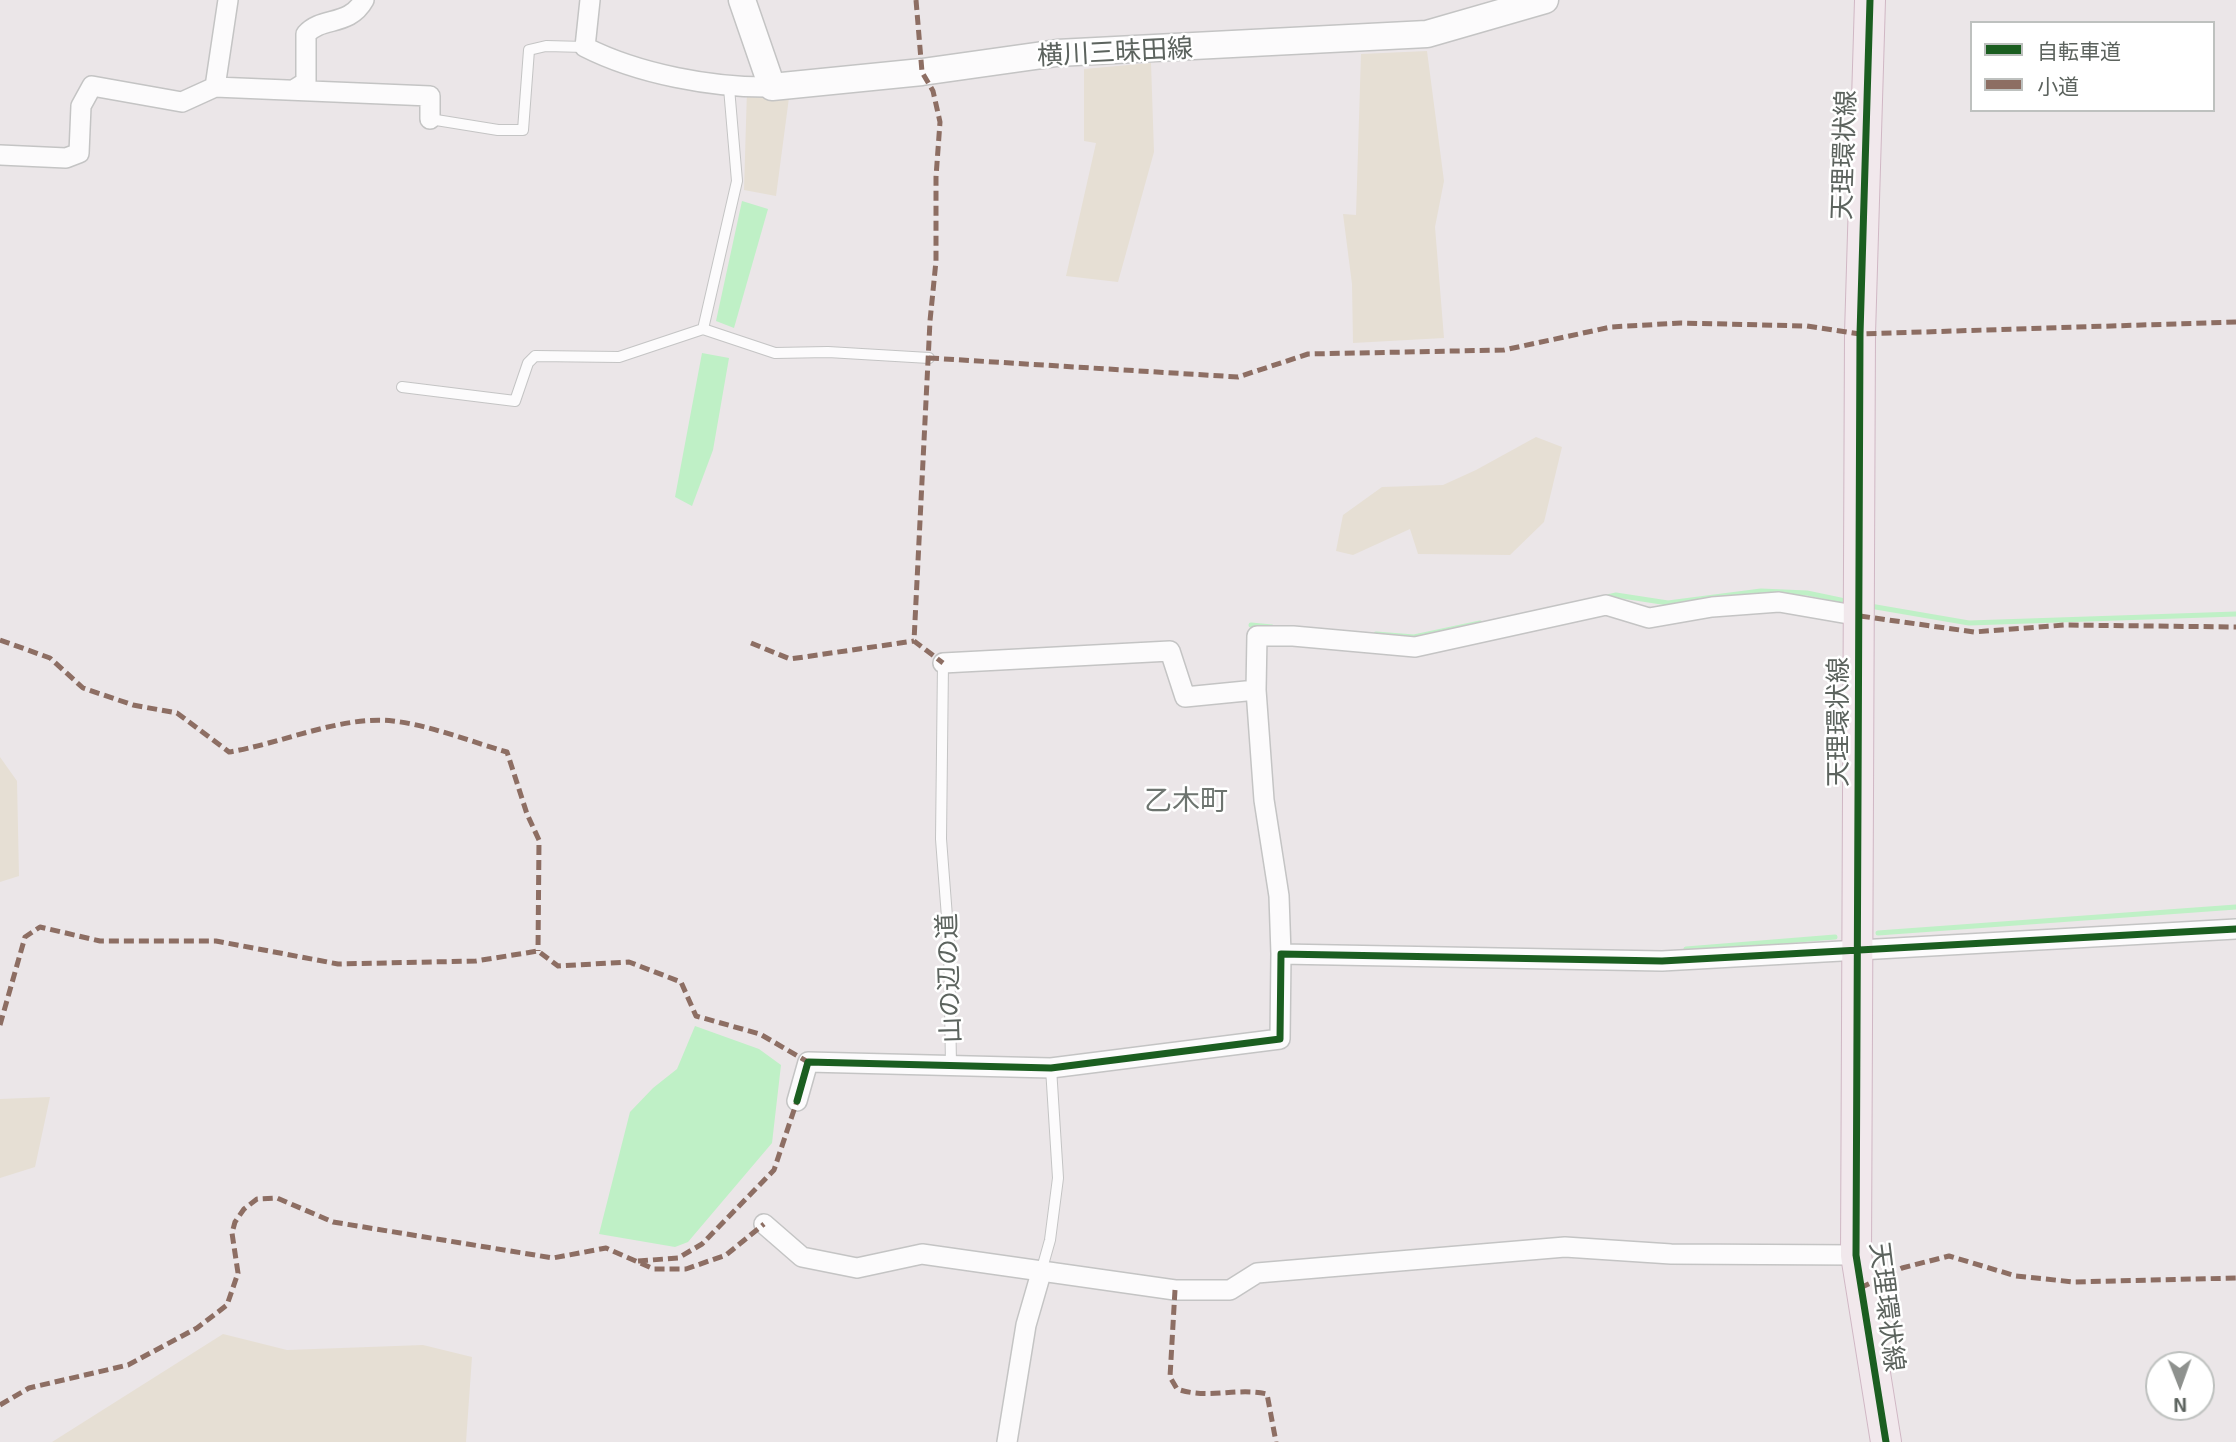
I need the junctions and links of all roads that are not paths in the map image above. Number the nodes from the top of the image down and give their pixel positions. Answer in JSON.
{"nodes":[{"id":1,"x":228,"y":0,"type":"edge"},
{"id":2,"x":364,"y":0,"type":"edge"},
{"id":3,"x":590,"y":0,"type":"edge"},
{"id":4,"x":742,"y":0,"type":"edge"},
{"id":5,"x":1545,"y":0,"type":"edge"},
{"id":6,"x":1870,"y":0,"type":"edge"},
{"id":7,"x":585,"y":47,"type":"junction"},
{"id":8,"x":215,"y":87,"type":"junction"},
{"id":9,"x":772,"y":87,"type":"junction"},
{"id":10,"x":729,"y":88,"type":"junction"},
{"id":11,"x":295,"y":89,"type":"junction"},
{"id":12,"x":430,"y":119,"type":"joint"},
{"id":13,"x":0,"y":155,"type":"edge"},
{"id":14,"x":703,"y":329,"type":"junction"},
{"id":15,"x":929,"y":358,"type":"dead end"},
{"id":16,"x":402,"y":387,"type":"dead end"},
{"id":17,"x":1860,"y":616,"type":"junction"},
{"id":18,"x":943,"y":663,"type":"joint"},
{"id":19,"x":1256,"y":690,"type":"junction"},
{"id":20,"x":2236,"y":929,"type":"edge"},
{"id":21,"x":1858,"y":949,"type":"junction"},
{"id":22,"x":1281,"y":954,"type":"junction"},
{"id":23,"x":951,"y":1065,"type":"junction"},
{"id":24,"x":1051,"y":1068,"type":"junction"},
{"id":25,"x":797,"y":1101,"type":"dead end"},
{"id":26,"x":764,"y":1224,"type":"dead end"},
{"id":27,"x":1856,"y":1255,"type":"junction"},
{"id":28,"x":1041,"y":1273,"type":"junction"},
{"id":29,"x":1007,"y":1442,"type":"edge"},
{"id":30,"x":1886,"y":1442,"type":"edge"}],
"edges":[{"from":1,"to":8,"type":"street"},
{"from":2,"to":11,"type":"street"},
{"from":3,"to":7,"type":"street"},
{"from":4,"to":9,"type":"main road"},
{"from":5,"to":9,"type":"main road","name":"横川三昧田線"},
{"from":6,"to":17,"type":"main road","name":"天理環状線"},
{"from":7,"to":10,"type":"street"},
{"from":7,"to":12,"type":"lane"},
{"from":8,"to":11,"type":"street"},
{"from":8,"to":13,"type":"street"},
{"from":9,"to":10,"type":"street"},
{"from":10,"to":14,"type":"lane"},
{"from":11,"to":12,"type":"street"},
{"from":14,"to":15,"type":"lane"},
{"from":14,"to":16,"type":"lane"},
{"from":17,"to":19,"type":"street"},
{"from":17,"to":21,"type":"main road","name":"天理環状線"},
{"from":18,"to":19,"type":"street"},
{"from":18,"to":23,"type":"lane","name":"山の辺の道"},
{"from":19,"to":22,"type":"street"},
{"from":20,"to":21,"type":"street"},
{"from":21,"to":22,"type":"street"},
{"from":21,"to":27,"type":"main road","name":"天理環状線"},
{"from":22,"to":24,"type":"street","name":"山の辺の道"},
{"from":23,"to":24,"type":"street","name":"山の辺の道"},
{"from":23,"to":25,"type":"street"},
{"from":24,"to":28,"type":"lane"},
{"from":26,"to":28,"type":"street"},
{"from":27,"to":28,"type":"street"},
{"from":27,"to":30,"type":"main road","name":"天理環状線"},
{"from":28,"to":29,"type":"street"}]}
